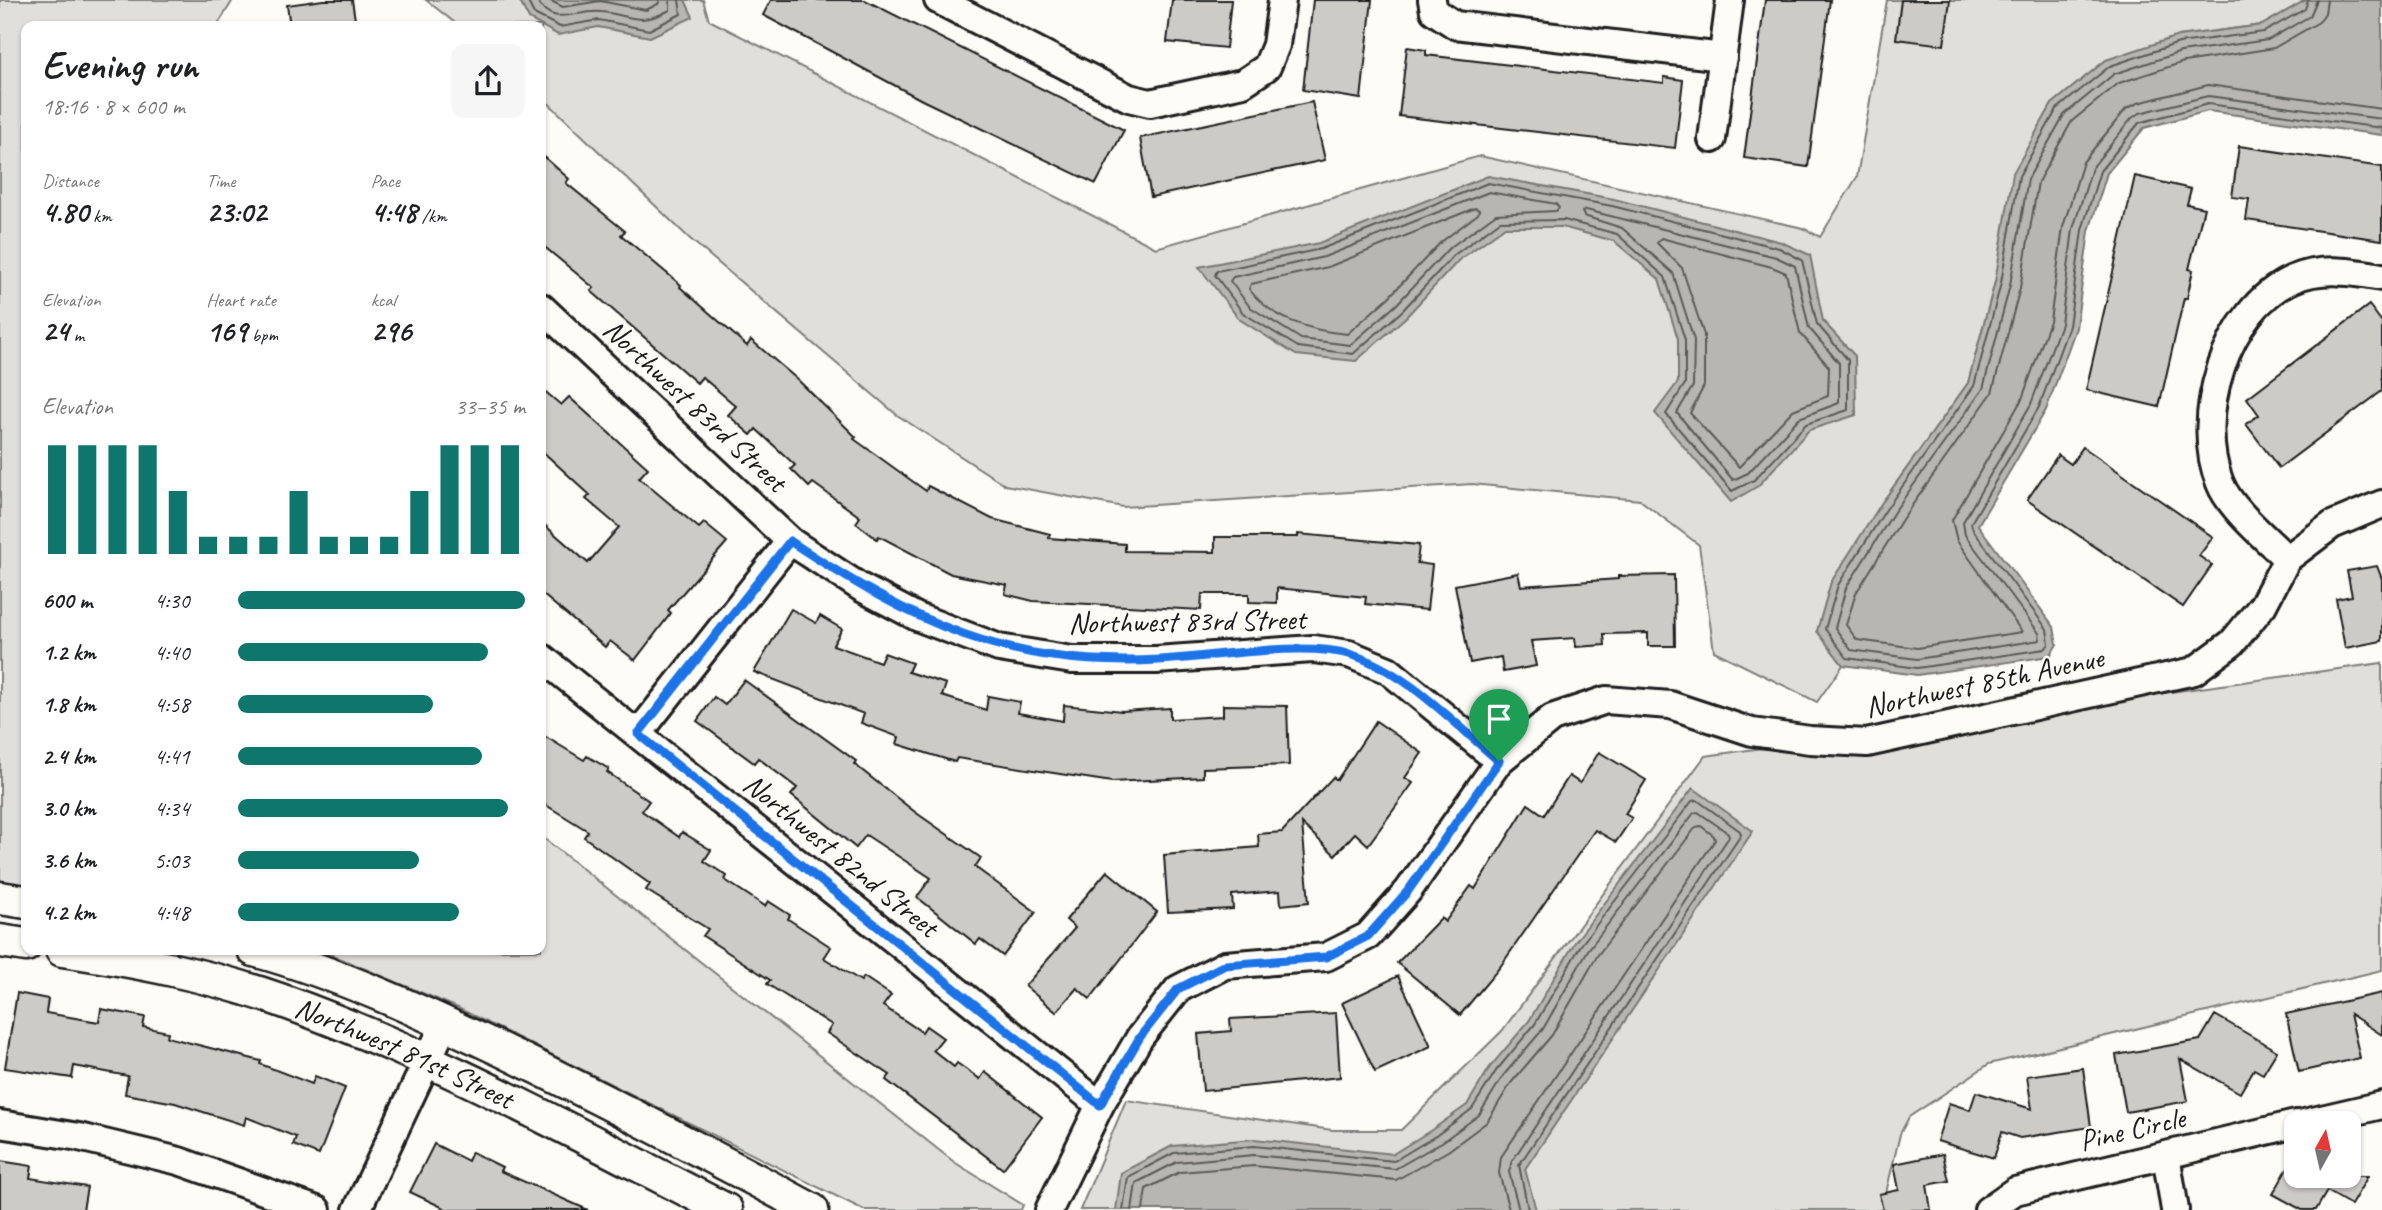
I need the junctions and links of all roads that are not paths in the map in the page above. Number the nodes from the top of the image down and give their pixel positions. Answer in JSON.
{"nodes":[{"id":1,"x":938,"y":0,"type":"edge"},
{"id":2,"x":1282,"y":0,"type":"edge"},
{"id":3,"x":1730,"y":0,"type":"edge"},
{"id":4,"x":1433,"y":5,"type":"edge"},
{"id":5,"x":1723,"y":57,"type":"junction"},
{"id":6,"x":1712,"y":139,"type":"dead end"},
{"id":7,"x":2382,"y":277,"type":"edge"},
{"id":8,"x":546,"y":312,"type":"edge"},
{"id":9,"x":2382,"y":503,"type":"edge"},
{"id":10,"x":790,"y":541,"type":"junction"},
{"id":11,"x":2287,"y":559,"type":"junction"},
{"id":12,"x":546,"y":661,"type":"edge"},
{"id":13,"x":638,"y":734,"type":"junction"},
{"id":14,"x":1499,"y":761,"type":"junction"},
{"id":15,"x":0,"y":898,"type":"edge"},
{"id":16,"x":21,"y":901,"type":"edge"},
{"id":17,"x":0,"y":941,"type":"edge"},
{"id":18,"x":21,"y":944,"type":"edge"},
{"id":19,"x":94,"y":955,"type":"edge"},
{"id":20,"x":272,"y":955,"type":"edge"},
{"id":21,"x":445,"y":1023,"type":"junction"},
{"id":22,"x":427,"y":1060,"type":"junction"},
{"id":23,"x":1100,"y":1105,"type":"junction"},
{"id":24,"x":2382,"y":1105,"type":"edge"},
{"id":25,"x":2355,"y":1111,"type":"edge"},
{"id":26,"x":0,"y":1124,"type":"edge"},
{"id":27,"x":2284,"y":1127,"type":"edge"},
{"id":28,"x":2166,"y":1155,"type":"junction"},
{"id":29,"x":317,"y":1210,"type":"edge"},
{"id":30,"x":357,"y":1210,"type":"edge"},
{"id":31,"x":726,"y":1210,"type":"edge"},
{"id":32,"x":812,"y":1210,"type":"edge"},
{"id":33,"x":1049,"y":1210,"type":"edge"},
{"id":34,"x":1988,"y":1210,"type":"edge"},
{"id":35,"x":2175,"y":1210,"type":"edge"}],
"edges":[{"from":1,"to":2,"type":"street"},
{"from":3,"to":5,"type":"street"},
{"from":4,"to":5,"type":"street"},
{"from":5,"to":6,"type":"street"},
{"from":7,"to":11,"type":"street"},
{"from":8,"to":10,"type":"street","name":"Northwest 83rd Street"},
{"from":9,"to":11,"type":"street"},
{"from":10,"to":13,"type":"street"},
{"from":10,"to":14,"type":"street","name":"Northwest 83rd Street"},
{"from":11,"to":14,"type":"street","name":"Northwest 85th Avenue"},
{"from":12,"to":13,"type":"street","name":"Northwest 82nd Street"},
{"from":13,"to":23,"type":"street","name":"Northwest 82nd Street"},
{"from":14,"to":23,"type":"street","name":"Northwest 85th Avenue"},
{"from":15,"to":16,"type":"street"},
{"from":17,"to":18,"type":"street"},
{"from":19,"to":22,"type":"street","name":"Northwest 81st Street"},
{"from":20,"to":21,"type":"street","name":"Northwest 81st Street"},
{"from":21,"to":22,"type":"street"},
{"from":21,"to":32,"type":"street","name":"Northwest 81st Street"},
{"from":22,"to":30,"type":"street"},
{"from":22,"to":31,"type":"street","name":"Northwest 81st Street"},
{"from":23,"to":33,"type":"street","name":"Northwest 85th Avenue"},
{"from":24,"to":25,"type":"street","name":"Pine Circle"},
{"from":26,"to":29,"type":"street"},
{"from":27,"to":28,"type":"street","name":"Pine Circle"},
{"from":28,"to":34,"type":"street","name":"Pine Circle"},
{"from":28,"to":35,"type":"street"}]}
